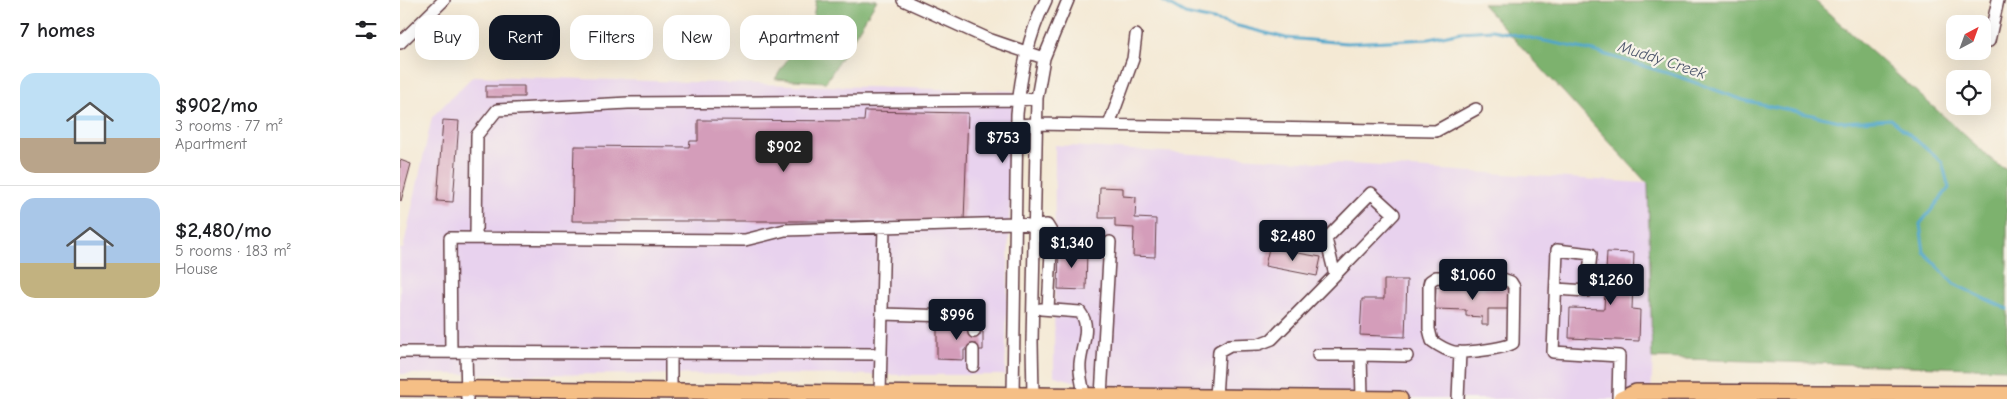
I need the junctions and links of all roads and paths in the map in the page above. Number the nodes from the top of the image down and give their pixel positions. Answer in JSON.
{"nodes":[{"id":1,"x":444,"y":0,"type":"edge"},
{"id":2,"x":903,"y":0,"type":"edge"},
{"id":3,"x":1046,"y":0,"type":"edge"},
{"id":4,"x":1068,"y":0,"type":"edge"},
{"id":5,"x":1998,"y":0,"type":"edge"},
{"id":6,"x":1991,"y":32,"type":"edge"},
{"id":7,"x":1136,"y":35,"type":"dead end"},
{"id":8,"x":400,"y":43,"type":"edge"},
{"id":9,"x":1026,"y":52,"type":"junction"},
{"id":10,"x":1044,"y":58,"type":"junction"},
{"id":11,"x":1037,"y":98,"type":"junction"},
{"id":12,"x":1018,"y":100,"type":"junction"},
{"id":13,"x":1476,"y":109,"type":"dead end"},
{"id":14,"x":1035,"y":124,"type":"junction"},
{"id":15,"x":1016,"y":125,"type":"junction"},
{"id":16,"x":1109,"y":125,"type":"junction"},
{"id":17,"x":1015,"y":223,"type":"junction"},
{"id":18,"x":1034,"y":226,"type":"junction"},
{"id":19,"x":884,"y":227,"type":"junction"},
{"id":20,"x":476,"y":238,"type":"junction"},
{"id":21,"x":1110,"y":242,"type":"dead end"},
{"id":22,"x":1335,"y":275,"type":"junction"},
{"id":23,"x":1556,"y":289,"type":"junction"},
{"id":24,"x":1034,"y":308,"type":"junction"},
{"id":25,"x":1048,"y":309,"type":"junction"},
{"id":26,"x":882,"y":314,"type":"junction"},
{"id":27,"x":952,"y":316,"type":"dead end"},
{"id":28,"x":974,"y":316,"type":"dead end"},
{"id":29,"x":974,"y":332,"type":"dead end"},
{"id":30,"x":974,"y":350,"type":"dead end"},
{"id":31,"x":400,"y":352,"type":"edge"},
{"id":32,"x":451,"y":352,"type":"junction"},
{"id":33,"x":466,"y":352,"type":"junction"},
{"id":34,"x":1460,"y":352,"type":"junction"},
{"id":35,"x":671,"y":353,"type":"junction"},
{"id":36,"x":881,"y":354,"type":"junction"},
{"id":37,"x":1318,"y":355,"type":"dead end"},
{"id":38,"x":1362,"y":355,"type":"junction"},
{"id":39,"x":1407,"y":356,"type":"dead end"},
{"id":40,"x":973,"y":366,"type":"dead end"},
{"id":41,"x":400,"y":388,"type":"edge"},
{"id":42,"x":880,"y":393,"type":"junction"},
{"id":43,"x":467,"y":394,"type":"edge"},
{"id":44,"x":667,"y":394,"type":"edge"},
{"id":45,"x":2007,"y":394,"type":"edge"},
{"id":46,"x":1033,"y":395,"type":"junction"},
{"id":47,"x":1084,"y":395,"type":"junction"},
{"id":48,"x":766,"y":396,"type":"edge"},
{"id":49,"x":828,"y":396,"type":"edge"},
{"id":50,"x":856,"y":396,"type":"edge"},
{"id":51,"x":946,"y":396,"type":"edge"},
{"id":52,"x":1009,"y":396,"type":"edge"},
{"id":53,"x":1102,"y":396,"type":"junction"},
{"id":54,"x":1962,"y":396,"type":"edge"},
{"id":55,"x":1054,"y":397,"type":"edge"},
{"id":56,"x":1216,"y":397,"type":"junction"},
{"id":57,"x":1265,"y":398,"type":"edge"},
{"id":58,"x":1362,"y":398,"type":"edge"},
{"id":59,"x":1400,"y":399,"type":"edge"},
{"id":60,"x":1458,"y":399,"type":"edge"},
{"id":61,"x":1619,"y":399,"type":"edge"}],
"edges":[{"from":1,"to":8,"type":"street"},
{"from":2,"to":9,"type":"street"},
{"from":3,"to":9,"type":"street"},
{"from":4,"to":10,"type":"street"},
{"from":5,"to":6,"type":"street"},
{"from":7,"to":16,"type":"street"},
{"from":9,"to":10,"type":"street"},
{"from":9,"to":12,"type":"street"},
{"from":10,"to":11,"type":"street"},
{"from":11,"to":12,"type":"street"},
{"from":11,"to":14,"type":"street"},
{"from":12,"to":15,"type":"street"},
{"from":12,"to":20,"type":"street"},
{"from":13,"to":16,"type":"street"},
{"from":14,"to":15,"type":"street"},
{"from":14,"to":16,"type":"street"},
{"from":14,"to":18,"type":"street"},
{"from":15,"to":17,"type":"street"},
{"from":17,"to":18,"type":"street"},
{"from":17,"to":19,"type":"street"},
{"from":17,"to":52,"type":"street"},
{"from":18,"to":24,"type":"street"},
{"from":18,"to":25,"type":"street"},
{"from":19,"to":20,"type":"street"},
{"from":19,"to":26,"type":"street"},
{"from":20,"to":32,"type":"street"},
{"from":21,"to":53,"type":"street"},
{"from":22,"to":22,"type":"street"},
{"from":22,"to":56,"type":"street"},
{"from":23,"to":23,"type":"street"},
{"from":23,"to":61,"type":"street"},
{"from":24,"to":25,"type":"street"},
{"from":24,"to":46,"type":"street"},
{"from":25,"to":47,"type":"street"},
{"from":26,"to":27,"type":"street"},
{"from":26,"to":36,"type":"street"},
{"from":28,"to":29,"type":"street"},
{"from":30,"to":40,"type":"street"},
{"from":31,"to":32,"type":"street"},
{"from":32,"to":33,"type":"street"},
{"from":33,"to":35,"type":"street"},
{"from":33,"to":43,"type":"street"},
{"from":34,"to":34,"type":"street"},
{"from":34,"to":60,"type":"street"},
{"from":35,"to":36,"type":"street"},
{"from":35,"to":44,"type":"street"},
{"from":36,"to":42,"type":"street"},
{"from":37,"to":38,"type":"street"},
{"from":38,"to":39,"type":"street"},
{"from":38,"to":58,"type":"street"},
{"from":41,"to":43,"type":"main road"},
{"from":42,"to":50,"type":"main road"},
{"from":42,"to":51,"type":"main road"},
{"from":43,"to":44,"type":"main road"},
{"from":44,"to":48,"type":"main road"},
{"from":45,"to":54,"type":"main road"},
{"from":46,"to":52,"type":"main road"},
{"from":46,"to":55,"type":"main road"},
{"from":47,"to":53,"type":"main road"},
{"from":47,"to":55,"type":"main road"},
{"from":48,"to":49,"type":"main road"},
{"from":49,"to":50,"type":"main road"},
{"from":51,"to":52,"type":"main road"},
{"from":53,"to":56,"type":"main road"},
{"from":54,"to":61,"type":"main road"},
{"from":56,"to":57,"type":"main road"},
{"from":57,"to":58,"type":"main road"},
{"from":58,"to":59,"type":"main road"}]}
